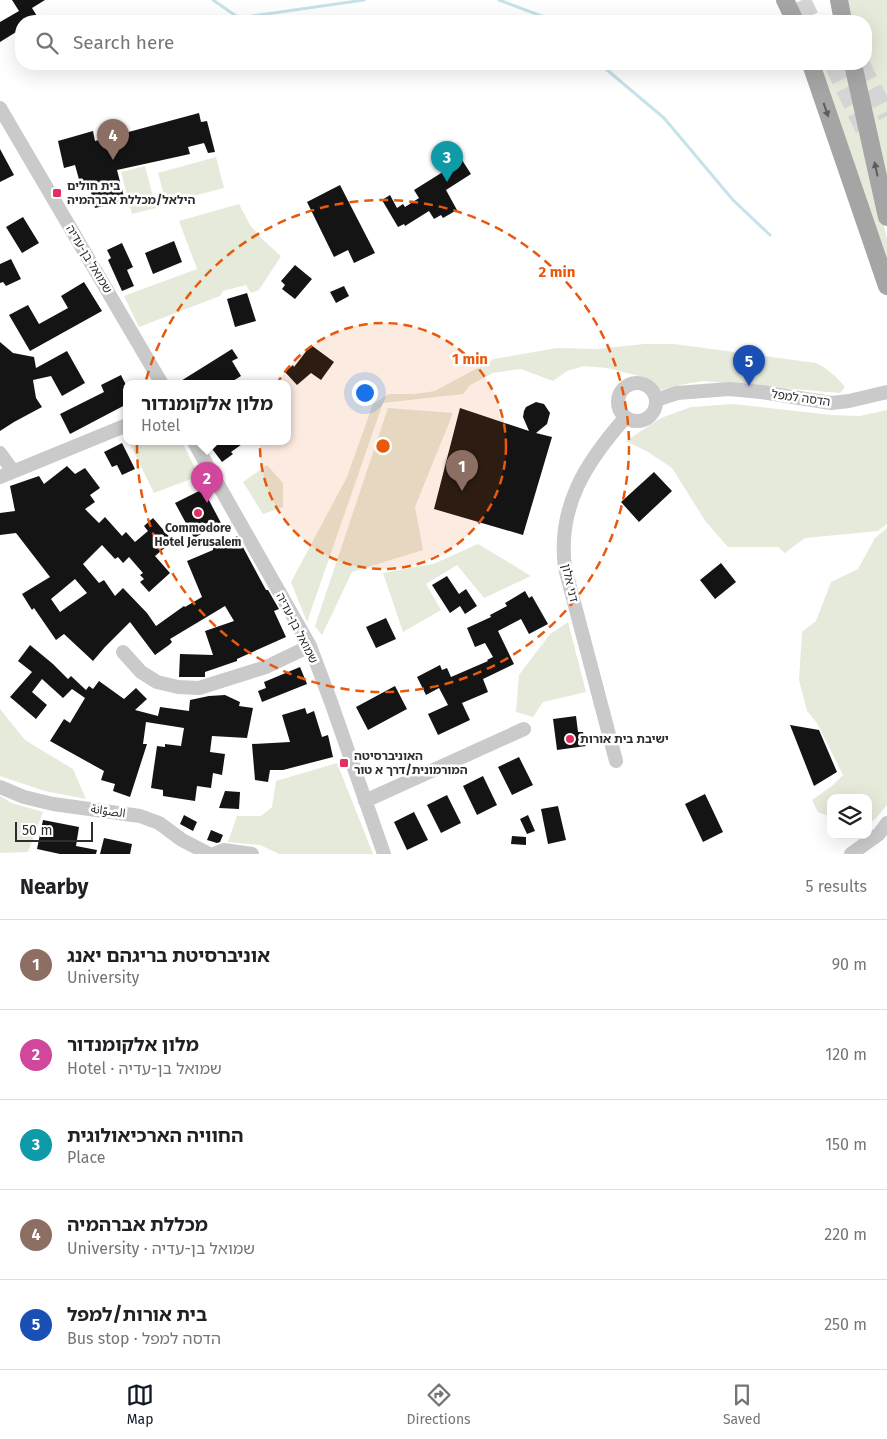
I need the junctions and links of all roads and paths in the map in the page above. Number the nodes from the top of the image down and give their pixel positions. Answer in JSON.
{"nodes":[{"id":1,"x":785,"y":0,"type":"edge"},
{"id":2,"x":839,"y":0,"type":"edge"},
{"id":3,"x":792,"y":15,"type":"edge"},
{"id":4,"x":842,"y":15,"type":"edge"},
{"id":5,"x":813,"y":70,"type":"edge"},
{"id":6,"x":854,"y":70,"type":"edge"},
{"id":7,"x":0,"y":108,"type":"edge"},
{"id":8,"x":887,"y":217,"type":"edge"},
{"id":9,"x":887,"y":286,"type":"edge"},
{"id":10,"x":160,"y":380,"type":"edge"},
{"id":11,"x":887,"y":392,"type":"edge"},
{"id":12,"x":656,"y":400,"type":"junction"},
{"id":13,"x":625,"y":418,"type":"junction"},
{"id":14,"x":123,"y":427,"type":"edge"},
{"id":15,"x":196,"y":445,"type":"edge"},
{"id":16,"x":0,"y":453,"type":"edge"},
{"id":17,"x":13,"y":471,"type":"junction"},
{"id":18,"x":0,"y":477,"type":"edge"},
{"id":19,"x":310,"y":646,"type":"junction"},
{"id":20,"x":123,"y":652,"type":"dead end"},
{"id":21,"x":524,"y":729,"type":"dead end"},
{"id":22,"x":616,"y":761,"type":"dead end"},
{"id":23,"x":0,"y":787,"type":"edge"},
{"id":24,"x":365,"y":801,"type":"junction"},
{"id":25,"x":887,"y":824,"type":"edge"},
{"id":26,"x":209,"y":854,"type":"edge"},
{"id":27,"x":214,"y":854,"type":"edge"},
{"id":28,"x":252,"y":854,"type":"edge"},
{"id":29,"x":384,"y":854,"type":"edge"},
{"id":30,"x":851,"y":854,"type":"edge"}],
"edges":[{"from":1,"to":3,"type":"main road"},
{"from":2,"to":4,"type":"main road"},
{"from":5,"to":9,"type":"main road","one_way":true},
{"from":8,"to":6,"type":"main road","one_way":true},
{"from":7,"to":10,"type":"street","name":"שמואל בן-עדיה"},
{"from":11,"to":12,"type":"street","name":"הדסה למפל"},
{"from":12,"to":13,"type":"street"},
{"from":12,"to":13,"type":"street"},
{"from":13,"to":22,"type":"street","name":"דני אלון"},
{"from":14,"to":17,"type":"street"},
{"from":15,"to":19,"type":"street","name":"שמואל בן-עדיה"},
{"from":16,"to":17,"type":"street"},
{"from":17,"to":18,"type":"street"},
{"from":19,"to":20,"type":"street"},
{"from":19,"to":24,"type":"street","name":"שמואל בן-עדיה"},
{"from":21,"to":24,"type":"street"},
{"from":23,"to":26,"type":"street","name":"الصوّانة"},
{"from":24,"to":29,"type":"street","name":"שמואל בן-עדיה"},
{"from":25,"to":30,"type":"street"},
{"from":27,"to":28,"type":"street"}]}
